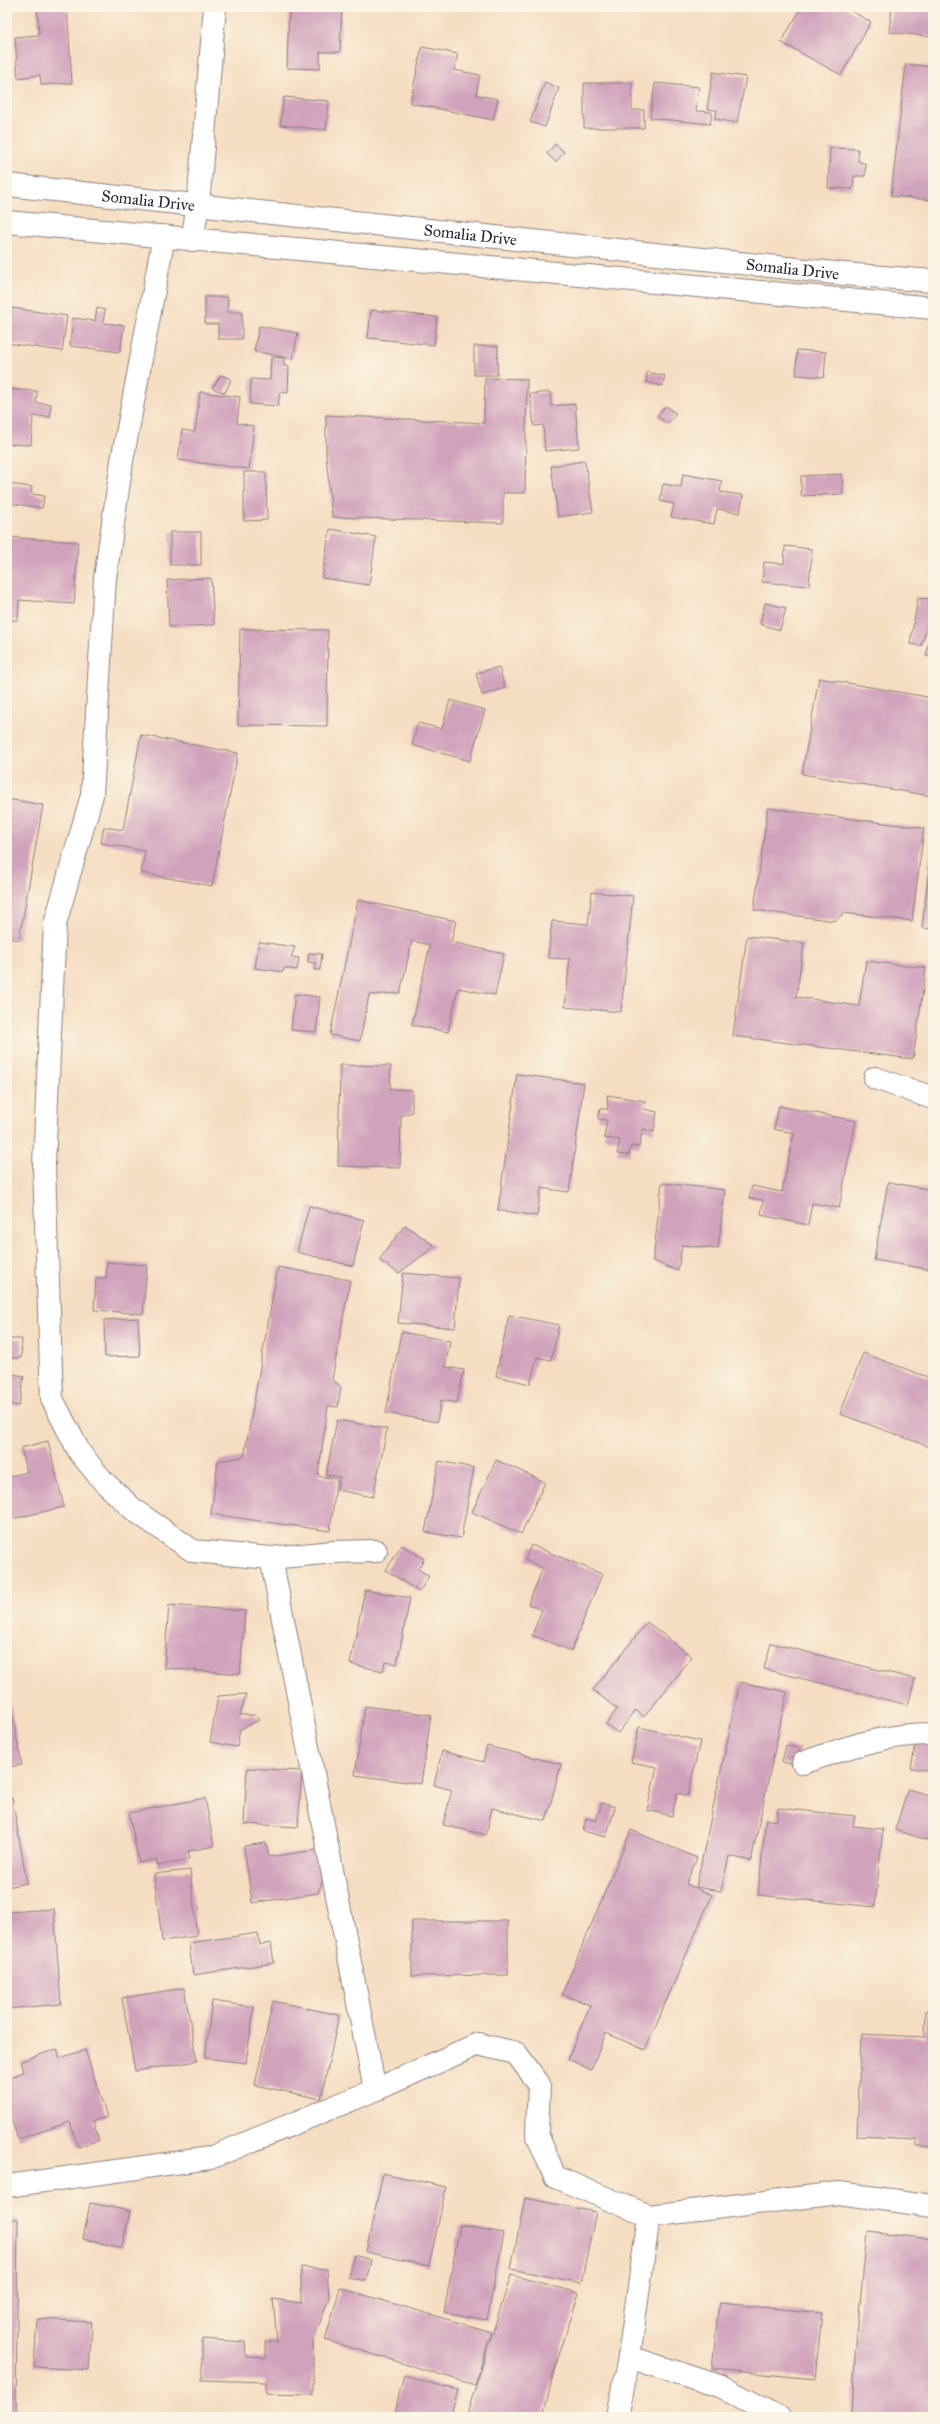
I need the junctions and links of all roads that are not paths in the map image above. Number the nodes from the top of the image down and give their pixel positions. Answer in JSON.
{"nodes":[{"id":1,"x":215,"y":7,"type":"edge"},
{"id":2,"x":7,"y":185,"type":"edge"},
{"id":3,"x":198,"y":205,"type":"junction"},
{"id":4,"x":7,"y":222,"type":"edge"},
{"id":5,"x":164,"y":236,"type":"junction"},
{"id":6,"x":192,"y":240,"type":"junction"},
{"id":7,"x":933,"y":281,"type":"edge"},
{"id":8,"x":933,"y":308,"type":"edge"},
{"id":9,"x":875,"y":1078,"type":"dead end"},
{"id":10,"x":933,"y":1098,"type":"edge"},
{"id":11,"x":376,"y":1551,"type":"dead end"},
{"id":12,"x":271,"y":1558,"type":"junction"},
{"id":13,"x":933,"y":1734,"type":"edge"},
{"id":14,"x":803,"y":1763,"type":"dead end"},
{"id":15,"x":375,"y":2090,"type":"junction"},
{"id":16,"x":7,"y":2186,"type":"edge"},
{"id":17,"x":933,"y":2206,"type":"edge"},
{"id":18,"x":649,"y":2216,"type":"junction"},
{"id":19,"x":629,"y":2357,"type":"junction"},
{"id":20,"x":617,"y":2417,"type":"edge"},
{"id":21,"x":779,"y":2417,"type":"edge"}],
"edges":[{"from":1,"to":3,"type":"street"},
{"from":2,"to":3,"type":"street","name":"Somalia Drive"},
{"from":3,"to":6,"type":"street"},
{"from":3,"to":7,"type":"street","name":"Somalia Drive"},
{"from":4,"to":5,"type":"street","name":"Somalia Drive"},
{"from":5,"to":6,"type":"street","name":"Somalia Drive"},
{"from":5,"to":12,"type":"street"},
{"from":6,"to":8,"type":"street","name":"Somalia Drive"},
{"from":9,"to":10,"type":"street"},
{"from":11,"to":12,"type":"street"},
{"from":12,"to":15,"type":"street"},
{"from":13,"to":14,"type":"street"},
{"from":15,"to":16,"type":"street"},
{"from":15,"to":18,"type":"street"},
{"from":17,"to":18,"type":"street"},
{"from":18,"to":19,"type":"street"},
{"from":19,"to":20,"type":"street"},
{"from":19,"to":21,"type":"street"}]}
